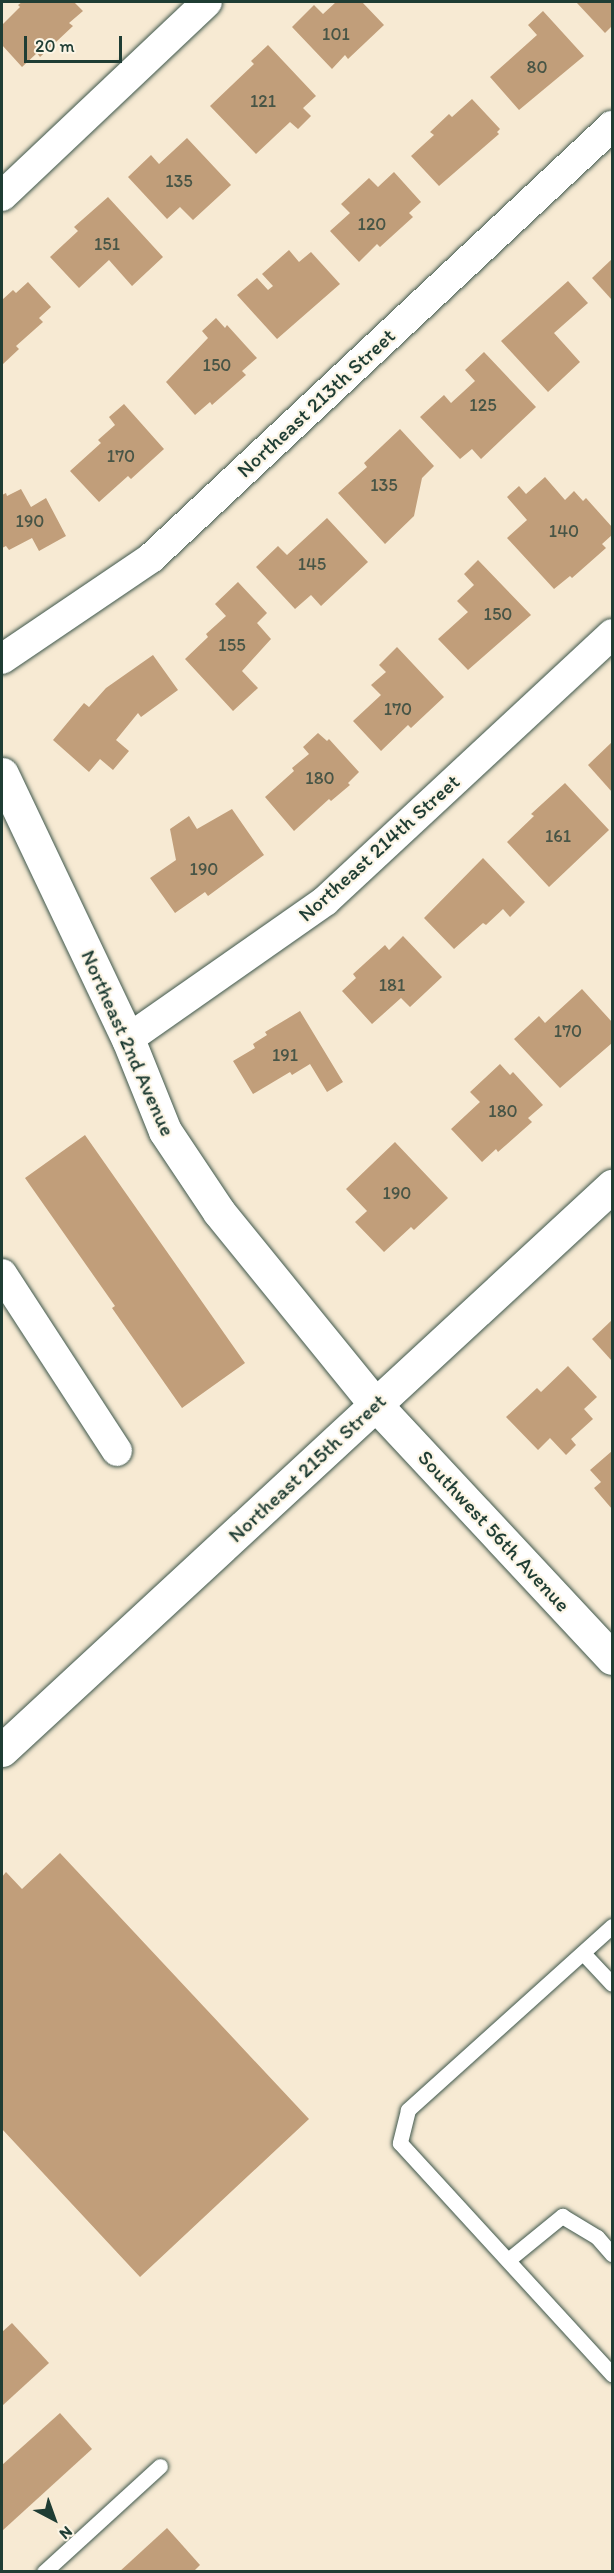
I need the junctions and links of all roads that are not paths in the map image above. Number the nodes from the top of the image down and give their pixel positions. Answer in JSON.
{"nodes":[{"id":1,"x":207,"y":2,"type":"edge"},
{"id":2,"x":612,"y":126,"type":"edge"},
{"id":3,"x":2,"y":196,"type":"edge"},
{"id":4,"x":612,"y":634,"type":"edge"},
{"id":5,"x":2,"y":659,"type":"edge"},
{"id":6,"x":2,"y":774,"type":"edge"},
{"id":7,"x":128,"y":1039,"type":"junction"},
{"id":8,"x":612,"y":1186,"type":"edge"},
{"id":9,"x":6,"y":1292,"type":"edge"},
{"id":10,"x":376,"y":1405,"type":"junction"},
{"id":11,"x":117,"y":1451,"type":"dead end"},
{"id":12,"x":609,"y":1646,"type":"edge"},
{"id":13,"x":2,"y":1750,"type":"edge"},
{"id":14,"x":612,"y":1926,"type":"edge"},
{"id":15,"x":583,"y":1953,"type":"junction"},
{"id":16,"x":612,"y":1984,"type":"edge"},
{"id":17,"x":612,"y":2254,"type":"edge"},
{"id":18,"x":508,"y":2260,"type":"junction"},
{"id":19,"x":612,"y":2374,"type":"edge"},
{"id":20,"x":160,"y":2466,"type":"dead end"},
{"id":21,"x":44,"y":2571,"type":"edge"}],
"edges":[{"from":1,"to":3,"type":"street"},
{"from":2,"to":5,"type":"street","name":"Northeast 213th Street"},
{"from":4,"to":7,"type":"street","name":"Northeast 214th Street"},
{"from":6,"to":7,"type":"street","name":"Northeast 2nd Avenue"},
{"from":7,"to":10,"type":"street","name":"Northeast 2nd Avenue"},
{"from":8,"to":10,"type":"street","name":"Northeast 215th Street"},
{"from":9,"to":11,"type":"street"},
{"from":10,"to":12,"type":"street","name":"Southwest 56th Avenue"},
{"from":10,"to":13,"type":"street","name":"Northeast 215th Street"},
{"from":14,"to":15,"type":"lane"},
{"from":15,"to":16,"type":"lane"},
{"from":15,"to":18,"type":"lane"},
{"from":17,"to":18,"type":"lane"},
{"from":18,"to":19,"type":"lane"},
{"from":20,"to":21,"type":"lane"}]}
